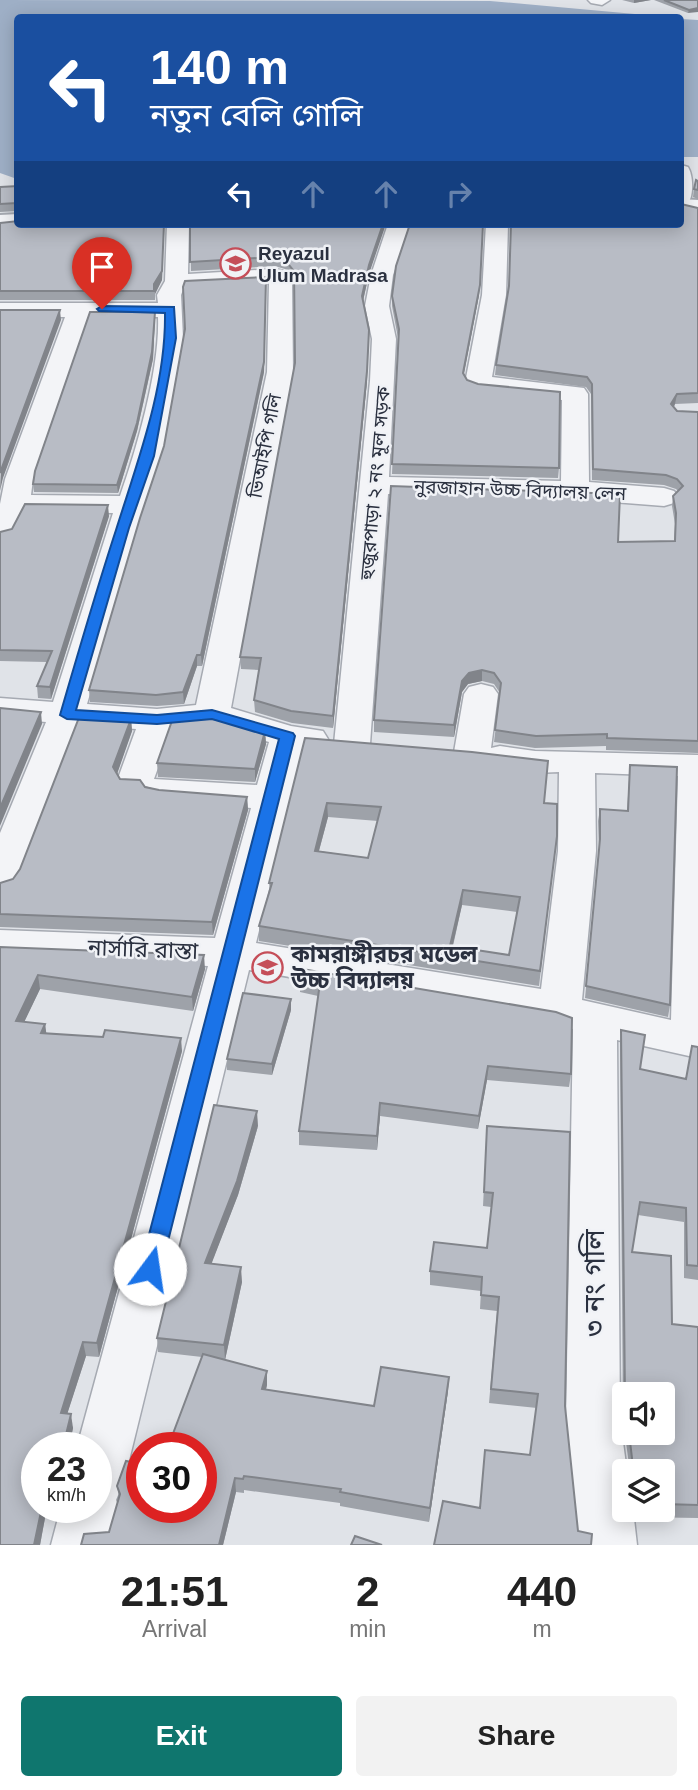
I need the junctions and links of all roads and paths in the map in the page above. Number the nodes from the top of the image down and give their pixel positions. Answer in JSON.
{"nodes":[{"id":1,"x":596,"y":0,"type":"edge"},
{"id":2,"x":602,"y":0,"type":"edge"},
{"id":3,"x":178,"y":228,"type":"edge"},
{"id":4,"x":398,"y":228,"type":"edge"},
{"id":5,"x":497,"y":228,"type":"edge"},
{"id":6,"x":247,"y":257,"type":"edge"},
{"id":7,"x":176,"y":272,"type":"junction"},
{"id":8,"x":80,"y":308,"type":"junction"},
{"id":9,"x":0,"y":310,"type":"edge"},
{"id":10,"x":171,"y":310,"type":"junction"},
{"id":11,"x":375,"y":485,"type":"junction"},
{"id":12,"x":575,"y":490,"type":"junction"},
{"id":13,"x":664,"y":497,"type":"dead end"},
{"id":14,"x":15,"y":503,"type":"junction"},
{"id":15,"x":131,"y":505,"type":"junction"},
{"id":16,"x":0,"y":533,"type":"edge"},
{"id":17,"x":481,"y":694,"type":"dead end"},
{"id":18,"x":0,"y":708,"type":"edge"},
{"id":19,"x":212,"y":714,"type":"junction"},
{"id":20,"x":67,"y":715,"type":"junction"},
{"id":21,"x":157,"y":720,"type":"junction"},
{"id":22,"x":288,"y":736,"type":"junction"},
{"id":23,"x":577,"y":761,"type":"junction"},
{"id":24,"x":697,"y":766,"type":"edge"},
{"id":25,"x":273,"y":797,"type":"junction"},
{"id":26,"x":0,"y":881,"type":"edge"},
{"id":27,"x":0,"y":944,"type":"edge"},
{"id":28,"x":232,"y":953,"type":"junction"},
{"id":29,"x":578,"y":1014,"type":"junction"},
{"id":30,"x":696,"y":1041,"type":"edge"},
{"id":31,"x":108,"y":1432,"type":"edge"},
{"id":32,"x":86,"y":1523,"type":"edge"},
{"id":33,"x":80,"y":1545,"type":"edge"},
{"id":34,"x":608,"y":1545,"type":"edge"}],
"edges":[{"from":1,"to":2,"type":"street"},
{"from":3,"to":7,"type":"street"},
{"from":4,"to":11,"type":"street","name":"হুজুরপাড়া ২ নং মূল সড়ক"},
{"from":5,"to":12,"type":"street"},
{"from":6,"to":7,"type":"street"},
{"from":7,"to":10,"type":"street"},
{"from":7,"to":19,"type":"street","name":"ভিআইপি গলি"},
{"from":8,"to":9,"type":"street"},
{"from":8,"to":10,"type":"street"},
{"from":8,"to":14,"type":"street"},
{"from":10,"to":15,"type":"street"},
{"from":11,"to":12,"type":"street","name":"নুরজাহান উচ্চ বিদ্যালয় লেন"},
{"from":11,"to":22,"type":"street","name":"হুজুরপাড়া ২ নং মূল সড়ক"},
{"from":12,"to":13,"type":"street","name":"নুরজাহান উচ্চ বিদ্যালয় লেন"},
{"from":14,"to":15,"type":"street"},
{"from":14,"to":16,"type":"street"},
{"from":15,"to":20,"type":"street"},
{"from":17,"to":23,"type":"street"},
{"from":18,"to":20,"type":"street"},
{"from":19,"to":21,"type":"street"},
{"from":19,"to":22,"type":"street"},
{"from":20,"to":21,"type":"street"},
{"from":20,"to":26,"type":"street"},
{"from":21,"to":25,"type":"street"},
{"from":22,"to":25,"type":"street"},
{"from":23,"to":24,"type":"street"},
{"from":23,"to":29,"type":"street","name":"৩ নং গলি"},
{"from":24,"to":30,"type":"street"},
{"from":25,"to":28,"type":"street"},
{"from":27,"to":28,"type":"street","name":"নার্সারি রাস্তা"},
{"from":28,"to":29,"type":"street","name":"নার্সারি রাস্তা"},
{"from":28,"to":31,"type":"street"},
{"from":29,"to":30,"type":"street","name":"নার্সারি রাস্তা"},
{"from":29,"to":34,"type":"street","name":"৩ নং গলি"},
{"from":32,"to":33,"type":"street"}]}
